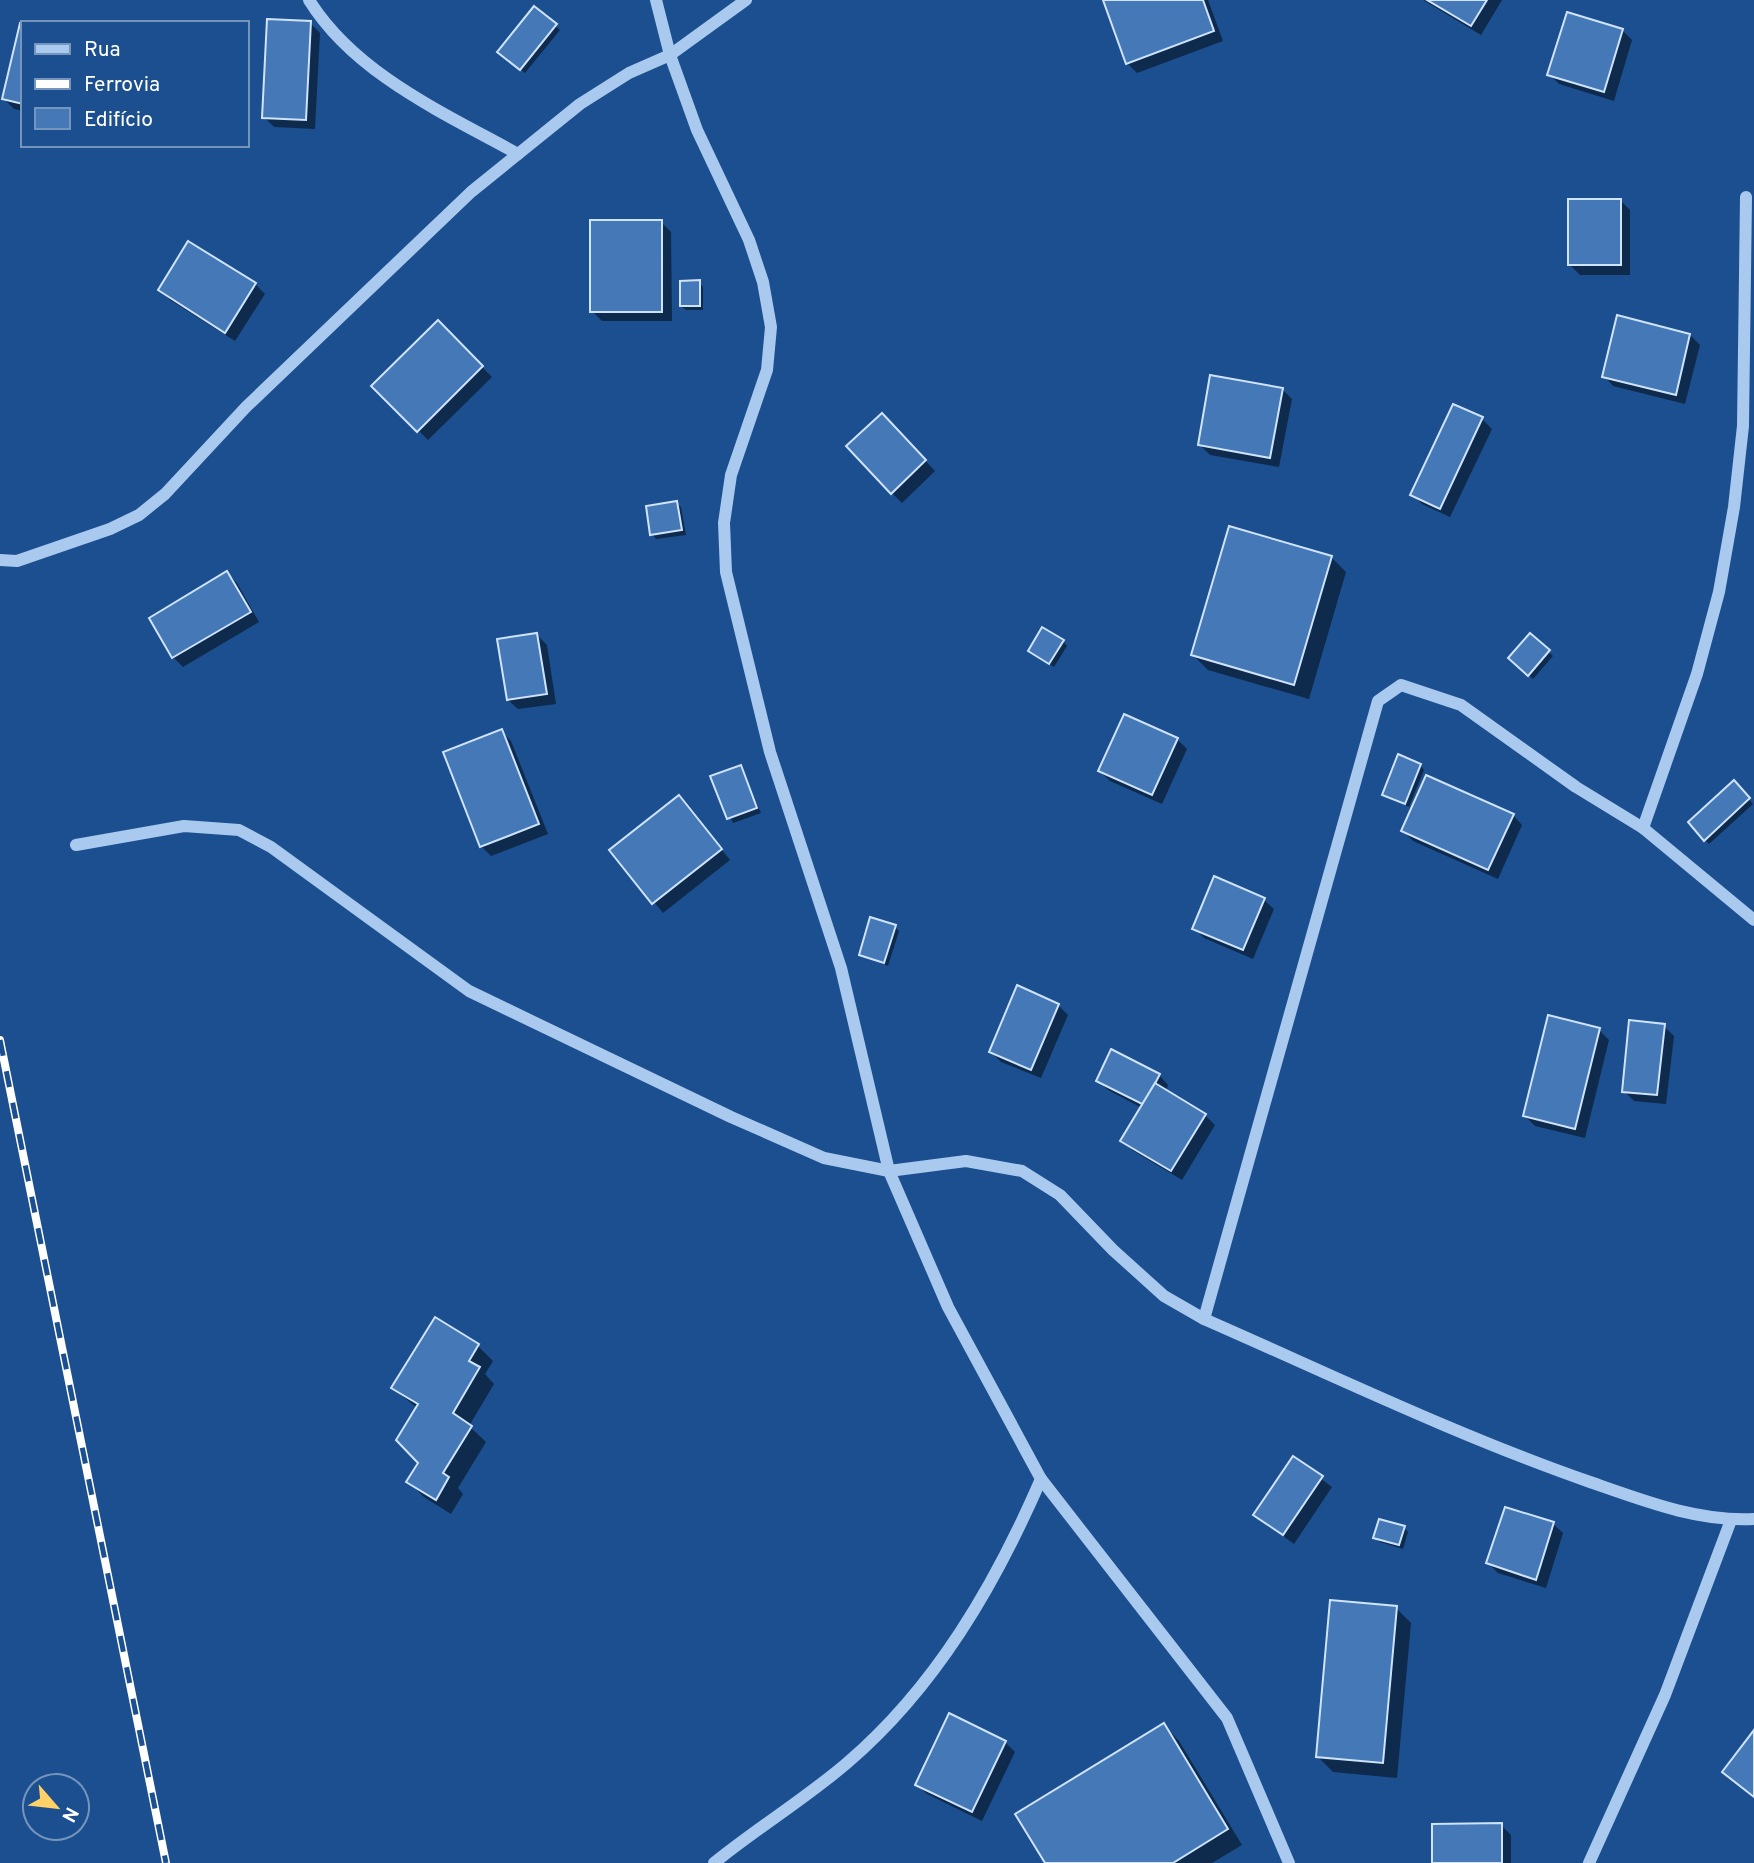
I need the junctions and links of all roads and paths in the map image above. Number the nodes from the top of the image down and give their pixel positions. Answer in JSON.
{"nodes":[{"id":1,"x":309,"y":0,"type":"edge"},
{"id":2,"x":656,"y":0,"type":"edge"},
{"id":3,"x":746,"y":0,"type":"edge"},
{"id":4,"x":670,"y":55,"type":"junction"},
{"id":5,"x":518,"y":154,"type":"junction"},
{"id":6,"x":1746,"y":197,"type":"dead end"},
{"id":7,"x":0,"y":560,"type":"edge"},
{"id":8,"x":1643,"y":828,"type":"junction"},
{"id":9,"x":76,"y":845,"type":"dead end"},
{"id":10,"x":1754,"y":919,"type":"edge"},
{"id":11,"x":890,"y":1171,"type":"junction"},
{"id":12,"x":1204,"y":1319,"type":"junction"},
{"id":13,"x":1041,"y":1479,"type":"junction"},
{"id":14,"x":1754,"y":1519,"type":"edge"},
{"id":15,"x":1731,"y":1520,"type":"junction"},
{"id":16,"x":715,"y":1863,"type":"edge"},
{"id":17,"x":1289,"y":1863,"type":"edge"},
{"id":18,"x":1589,"y":1863,"type":"edge"}],
"edges":[{"from":1,"to":5,"type":"street"},
{"from":2,"to":4,"type":"street"},
{"from":3,"to":4,"type":"street"},
{"from":4,"to":5,"type":"street"},
{"from":4,"to":11,"type":"street"},
{"from":5,"to":7,"type":"street"},
{"from":6,"to":8,"type":"street"},
{"from":8,"to":10,"type":"street"},
{"from":8,"to":12,"type":"street"},
{"from":9,"to":11,"type":"street"},
{"from":11,"to":12,"type":"street"},
{"from":11,"to":13,"type":"street"},
{"from":12,"to":15,"type":"street"},
{"from":13,"to":16,"type":"street"},
{"from":13,"to":17,"type":"street"},
{"from":14,"to":15,"type":"street"},
{"from":15,"to":18,"type":"street"}]}
